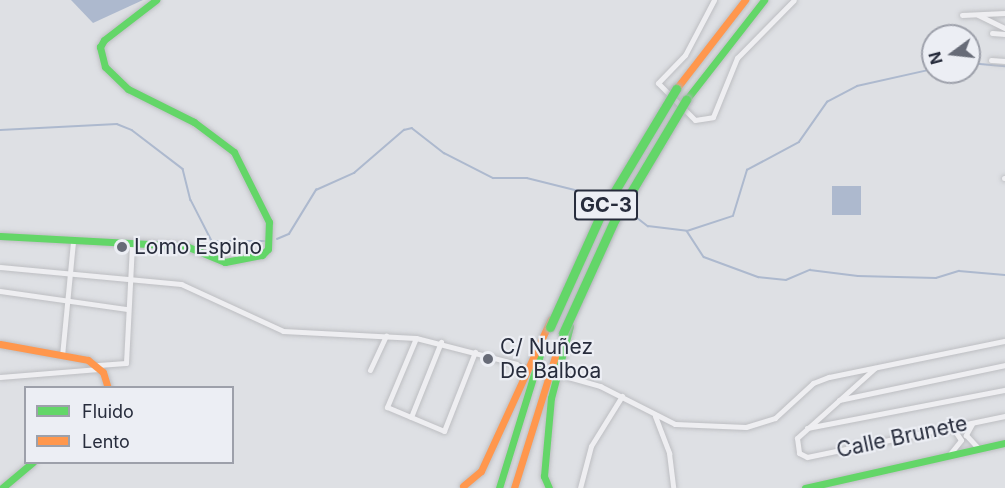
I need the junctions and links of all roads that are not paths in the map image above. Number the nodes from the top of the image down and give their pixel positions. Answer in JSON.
{"nodes":[{"id":1,"x":156,"y":0,"type":"edge"},
{"id":2,"x":714,"y":0,"type":"edge"},
{"id":3,"x":745,"y":0,"type":"edge"},
{"id":4,"x":764,"y":0,"type":"edge"},
{"id":5,"x":794,"y":0,"type":"edge"},
{"id":6,"x":1005,"y":13,"type":"edge"},
{"id":7,"x":977,"y":14,"type":"junction"},
{"id":8,"x":962,"y":15,"type":"dead end"},
{"id":9,"x":1005,"y":28,"type":"edge"},
{"id":10,"x":992,"y":33,"type":"dead end"},
{"id":11,"x":1005,"y":34,"type":"edge"},
{"id":12,"x":991,"y":60,"type":"dead end"},
{"id":13,"x":1005,"y":61,"type":"edge"},
{"id":14,"x":0,"y":236,"type":"edge"},
{"id":15,"x":73,"y":242,"type":"junction"},
{"id":16,"x":132,"y":243,"type":"junction"},
{"id":17,"x":0,"y":267,"type":"edge"},
{"id":18,"x":69,"y":273,"type":"junction"},
{"id":19,"x":129,"y":280,"type":"junction"},
{"id":20,"x":0,"y":291,"type":"edge"},
{"id":21,"x":67,"y":301,"type":"junction"},
{"id":22,"x":126,"y":309,"type":"junction"},
{"id":23,"x":548,"y":327,"type":"junction"},
{"id":24,"x":566,"y":332,"type":"junction"},
{"id":25,"x":386,"y":336,"type":"junction"},
{"id":26,"x":416,"y":338,"type":"junction"},
{"id":27,"x":1005,"y":341,"type":"edge"},
{"id":28,"x":441,"y":342,"type":"junction"},
{"id":29,"x":0,"y":344,"type":"edge"},
{"id":30,"x":475,"y":352,"type":"junction"},
{"id":31,"x":62,"y":356,"type":"junction"},
{"id":32,"x":517,"y":364,"type":"tunnel mouth"},
{"id":33,"x":1005,"y":366,"type":"edge"},
{"id":34,"x":99,"y":367,"type":"junction"},
{"id":35,"x":876,"y":368,"type":"junction"},
{"id":36,"x":370,"y":370,"type":"dead end"},
{"id":37,"x":561,"y":375,"type":"dead end"},
{"id":38,"x":0,"y":377,"type":"edge"},
{"id":39,"x":108,"y":386,"type":"edge"},
{"id":40,"x":1005,"y":390,"type":"edge"},
{"id":41,"x":611,"y":391,"type":"junction"},
{"id":42,"x":622,"y":396,"type":"junction"},
{"id":43,"x":837,"y":400,"type":"junction"},
{"id":44,"x":631,"y":402,"type":"junction"},
{"id":45,"x":615,"y":405,"type":"junction"},
{"id":46,"x":655,"y":416,"type":"junction"},
{"id":47,"x":1005,"y":416,"type":"edge"},
{"id":48,"x":411,"y":417,"type":"junction"},
{"id":49,"x":974,"y":423,"type":"junction"},
{"id":50,"x":952,"y":427,"type":"junction"},
{"id":51,"x":807,"y":428,"type":"junction"},
{"id":52,"x":1005,"y":443,"type":"edge"},
{"id":53,"x":978,"y":448,"type":"junction"},
{"id":54,"x":949,"y":455,"type":"junction"},
{"id":55,"x":31,"y":464,"type":"edge"},
{"id":56,"x":461,"y":487,"type":"edge"},
{"id":57,"x":2,"y":488,"type":"edge"},
{"id":58,"x":499,"y":488,"type":"edge"},
{"id":59,"x":514,"y":488,"type":"edge"},
{"id":60,"x":549,"y":488,"type":"edge"},
{"id":61,"x":580,"y":488,"type":"edge"},
{"id":62,"x":673,"y":488,"type":"edge"},
{"id":63,"x":805,"y":488,"type":"edge"}],
"edges":[{"from":1,"to":16,"type":"main road"},
{"from":2,"to":5,"type":"street"},
{"from":3,"to":23,"type":"main road","number":"GC-3","bridge":true},
{"from":4,"to":24,"type":"main road","number":"GC-3","bridge":true},
{"from":6,"to":7,"type":"street"},
{"from":7,"to":8,"type":"street"},
{"from":7,"to":9,"type":"street"},
{"from":10,"to":11,"type":"street"},
{"from":12,"to":13,"type":"street"},
{"from":14,"to":15,"type":"main road"},
{"from":15,"to":16,"type":"main road"},
{"from":15,"to":18,"type":"street"},
{"from":16,"to":19,"type":"street"},
{"from":17,"to":18,"type":"street"},
{"from":18,"to":19,"type":"street"},
{"from":18,"to":21,"type":"street"},
{"from":19,"to":22,"type":"street"},
{"from":19,"to":25,"type":"street"},
{"from":20,"to":21,"type":"street"},
{"from":21,"to":22,"type":"street"},
{"from":21,"to":31,"type":"street"},
{"from":22,"to":34,"type":"street"},
{"from":23,"to":56,"type":"main road"},
{"from":23,"to":58,"type":"main road","number":"GC-3"},
{"from":24,"to":59,"type":"main road","number":"GC-3"},
{"from":24,"to":60,"type":"main road"},
{"from":25,"to":26,"type":"street"},
{"from":25,"to":36,"type":"street"},
{"from":26,"to":28,"type":"street"},
{"from":26,"to":48,"type":"street"},
{"from":27,"to":35,"type":"street"},
{"from":28,"to":30,"type":"street"},
{"from":28,"to":48,"type":"street"},
{"from":29,"to":31,"type":"main road"},
{"from":30,"to":32,"type":"street"},
{"from":30,"to":48,"type":"street"},
{"from":31,"to":34,"type":"main road"},
{"from":33,"to":43,"type":"street"},
{"from":34,"to":38,"type":"street"},
{"from":34,"to":39,"type":"main road"},
{"from":35,"to":43,"type":"street"},
{"from":35,"to":46,"type":"street"},
{"from":37,"to":41,"type":"street"},
{"from":40,"to":51,"type":"street"},
{"from":41,"to":42,"type":"street"},
{"from":41,"to":45,"type":"street"},
{"from":42,"to":44,"type":"street"},
{"from":42,"to":45,"type":"street"},
{"from":43,"to":51,"type":"street"},
{"from":44,"to":45,"type":"street"},
{"from":44,"to":46,"type":"street"},
{"from":45,"to":61,"type":"street"},
{"from":46,"to":62,"type":"street"},
{"from":47,"to":49,"type":"street","name":"Calle Brunete"},
{"from":49,"to":50,"type":"street","name":"Calle Brunete"},
{"from":49,"to":53,"type":"street"},
{"from":50,"to":51,"type":"street","name":"Calle Brunete"},
{"from":50,"to":54,"type":"street"},
{"from":52,"to":53,"type":"main road"},
{"from":53,"to":54,"type":"main road"},
{"from":54,"to":63,"type":"main road"},
{"from":55,"to":57,"type":"main road"}]}
